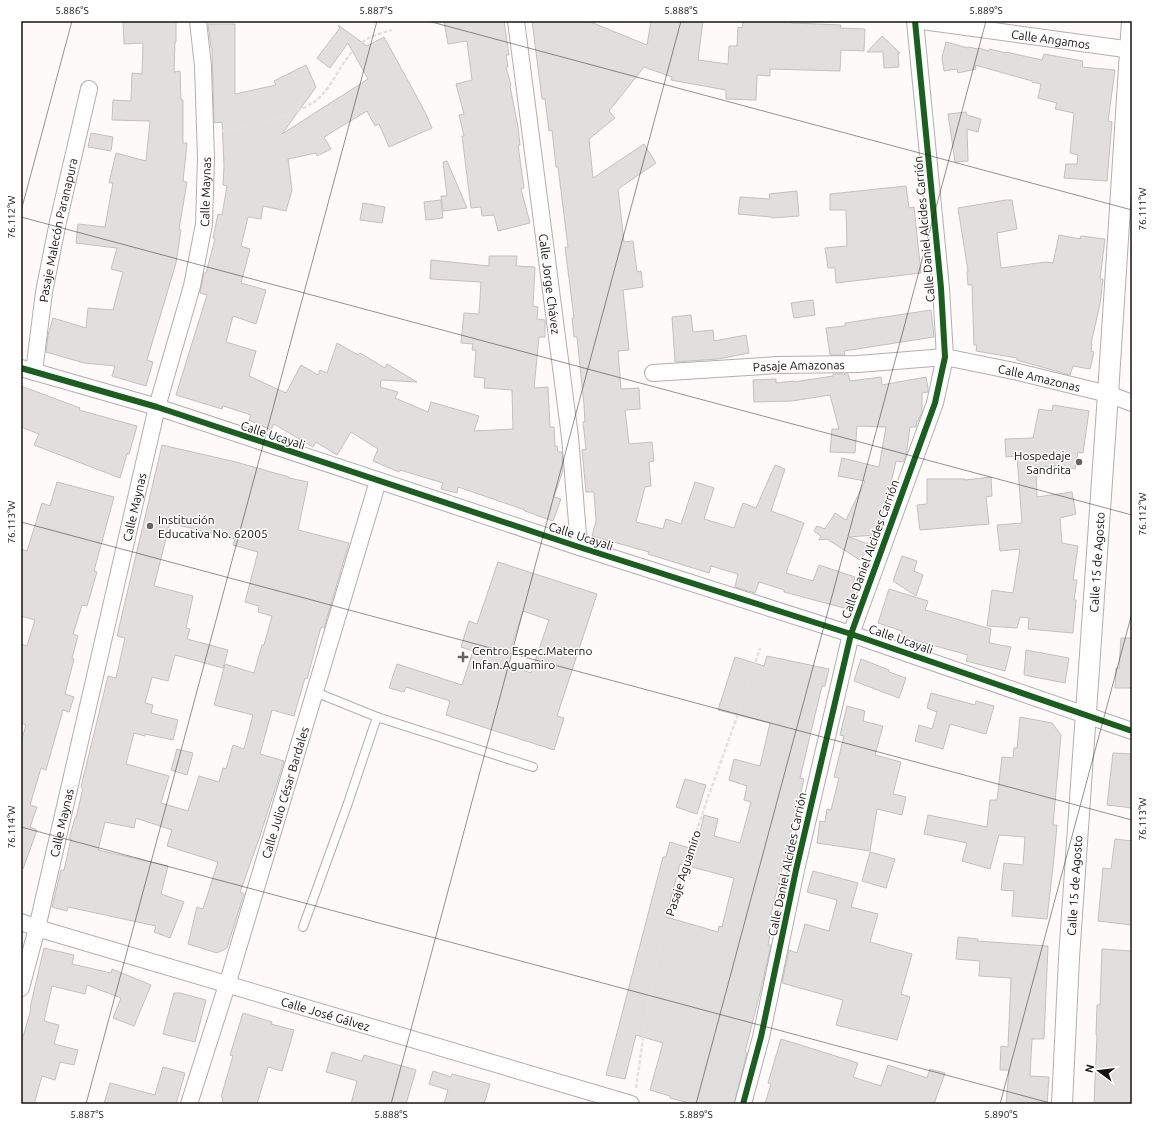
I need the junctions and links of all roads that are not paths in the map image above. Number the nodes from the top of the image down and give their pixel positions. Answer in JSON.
{"nodes":[{"id":1,"x":198,"y":21,"type":"edge"},
{"id":2,"x":516,"y":21,"type":"edge"},
{"id":3,"x":915,"y":21,"type":"edge"},
{"id":4,"x":922,"y":21,"type":"edge"},
{"id":5,"x":1132,"y":21,"type":"edge"},
{"id":6,"x":1131,"y":50,"type":"edge"},
{"id":7,"x":89,"y":89,"type":"dead end"},
{"id":8,"x":945,"y":356,"type":"junction"},
{"id":9,"x":28,"y":370,"type":"edge"},
{"id":10,"x":652,"y":373,"type":"dead end"},
{"id":11,"x":1108,"y":394,"type":"junction"},
{"id":12,"x":1132,"y":403,"type":"edge"},
{"id":13,"x":157,"y":408,"type":"junction"},
{"id":14,"x":378,"y":481,"type":"junction"},
{"id":15,"x":579,"y":546,"type":"junction"},
{"id":16,"x":851,"y":634,"type":"junction"},
{"id":17,"x":315,"y":692,"type":"junction"},
{"id":18,"x":1086,"y":714,"type":"junction"},
{"id":19,"x":377,"y":717,"type":"junction"},
{"id":20,"x":1132,"y":731,"type":"edge"},
{"id":21,"x":533,"y":767,"type":"dead end"},
{"id":22,"x":21,"y":922,"type":"edge"},
{"id":23,"x":303,"y":927,"type":"dead end"},
{"id":24,"x":37,"y":928,"type":"junction"},
{"id":25,"x":227,"y":985,"type":"junction"},
{"id":26,"x":21,"y":988,"type":"edge"},
{"id":27,"x":189,"y":1104,"type":"edge"},
{"id":28,"x":631,"y":1104,"type":"edge"},
{"id":29,"x":744,"y":1104,"type":"edge"},
{"id":30,"x":1062,"y":1104,"type":"edge"}],
"edges":[{"from":1,"to":13,"type":"street","name":"Calle Maynas"},
{"from":2,"to":15,"type":"street","name":"Calle Jorge Chávez"},
{"from":3,"to":8,"type":"street","name":"Calle Daniel Alcides Carrión"},
{"from":4,"to":6,"type":"street","name":"Calle Angamos"},
{"from":5,"to":6,"type":"street","name":"Calle 15 de Agosto"},
{"from":6,"to":11,"type":"street","name":"Calle 15 de Agosto"},
{"from":7,"to":9,"type":"street","name":"Pasaje Malecón Paranapura"},
{"from":8,"to":10,"type":"street","name":"Pasaje Amazonas"},
{"from":8,"to":11,"type":"street","name":"Calle Amazonas"},
{"from":8,"to":16,"type":"street","name":"Calle Daniel Alcides Carrión"},
{"from":9,"to":13,"type":"street","name":"Calle Ucayali"},
{"from":11,"to":12,"type":"street","name":"Calle Amazonas"},
{"from":11,"to":18,"type":"street","name":"Calle 15 de Agosto"},
{"from":13,"to":14,"type":"street","name":"Calle Ucayali"},
{"from":13,"to":24,"type":"street","name":"Calle Maynas"},
{"from":14,"to":15,"type":"street","name":"Calle Ucayali"},
{"from":14,"to":17,"type":"street","name":"Calle Julio César Bardales"},
{"from":15,"to":16,"type":"street","name":"Calle Ucayali"},
{"from":16,"to":18,"type":"street","name":"Calle Ucayali"},
{"from":16,"to":29,"type":"street","name":"Calle Daniel Alcides Carrión"},
{"from":17,"to":19,"type":"lane"},
{"from":17,"to":25,"type":"street","name":"Calle Julio César Bardales"},
{"from":18,"to":20,"type":"street","name":"Calle Ucayali"},
{"from":18,"to":30,"type":"street","name":"Calle 15 de Agosto"},
{"from":19,"to":21,"type":"lane"},
{"from":19,"to":23,"type":"lane"},
{"from":22,"to":24,"type":"street","name":"Calle José Gálvez"},
{"from":24,"to":25,"type":"street","name":"Calle José Gálvez"},
{"from":24,"to":26,"type":"street","name":"Calle Maynas"},
{"from":25,"to":27,"type":"street","name":"Calle Julio César Bardales"},
{"from":25,"to":28,"type":"street","name":"Calle José Gálvez"}]}
